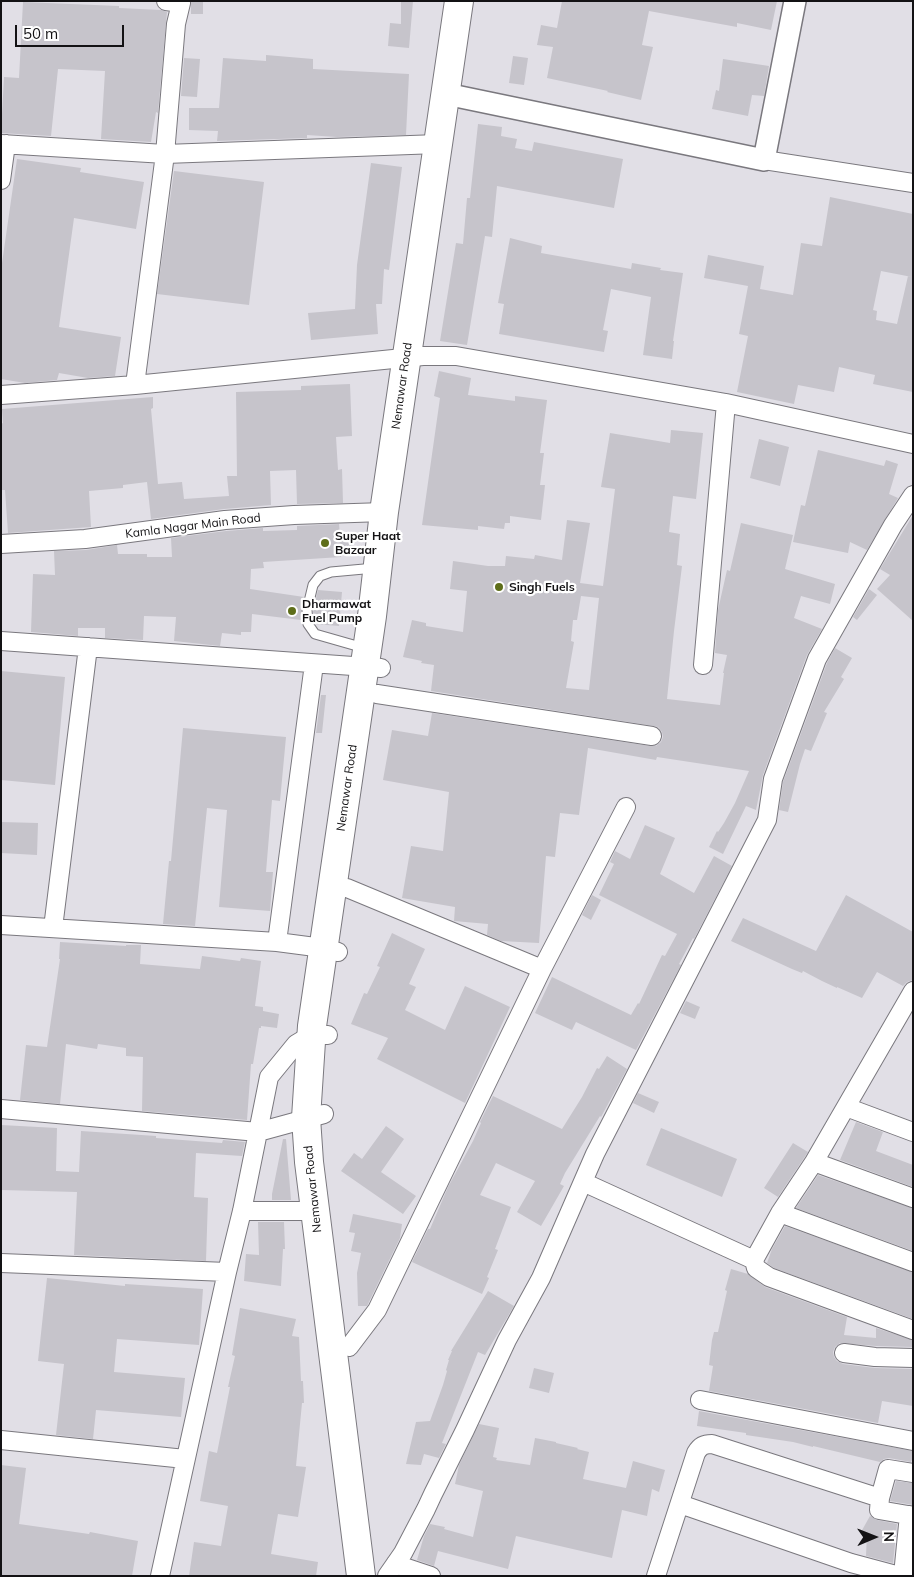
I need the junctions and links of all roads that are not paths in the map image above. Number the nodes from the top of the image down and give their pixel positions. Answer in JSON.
{"nodes":[{"id":1,"x":459,"y":1,"type":"edge"},
{"id":2,"x":476,"y":1,"type":"edge"},
{"id":3,"x":795,"y":1,"type":"edge"},
{"id":4,"x":176,"y":2,"type":"edge"},
{"id":5,"x":453,"y":96,"type":"junction"},
{"id":6,"x":4,"y":144,"type":"edge"},
{"id":7,"x":438,"y":144,"type":"junction"},
{"id":8,"x":165,"y":154,"type":"junction"},
{"id":9,"x":764,"y":160,"type":"junction"},
{"id":10,"x":1,"y":180,"type":"edge"},
{"id":11,"x":913,"y":183,"type":"edge"},
{"id":12,"x":415,"y":357,"type":"junction"},
{"id":13,"x":135,"y":385,"type":"junction"},
{"id":14,"x":1,"y":395,"type":"edge"},
{"id":15,"x":726,"y":403,"type":"junction"},
{"id":16,"x":913,"y":444,"type":"edge"},
{"id":17,"x":913,"y":495,"type":"edge"},
{"id":18,"x":384,"y":512,"type":"junction"},
{"id":19,"x":1,"y":544,"type":"edge"},
{"id":20,"x":378,"y":568,"type":"junction"},
{"id":21,"x":1,"y":642,"type":"edge"},
{"id":22,"x":88,"y":647,"type":"junction"},
{"id":23,"x":314,"y":664,"type":"junction"},
{"id":24,"x":703,"y":665,"type":"dead end"},
{"id":25,"x":373,"y":670,"type":"junction"},
{"id":26,"x":652,"y":736,"type":"dead end"},
{"id":27,"x":626,"y":807,"type":"dead end"},
{"id":28,"x":347,"y":888,"type":"junction"},
{"id":29,"x":1,"y":925,"type":"edge"},
{"id":30,"x":53,"y":928,"type":"junction"},
{"id":31,"x":277,"y":942,"type":"junction"},
{"id":32,"x":331,"y":950,"type":"junction"},
{"id":33,"x":542,"y":969,"type":"junction"},
{"id":34,"x":913,"y":991,"type":"edge"},
{"id":35,"x":319,"y":1035,"type":"junction"},
{"id":36,"x":846,"y":1106,"type":"junction"},
{"id":37,"x":1,"y":1109,"type":"edge"},
{"id":38,"x":315,"y":1116,"type":"junction"},
{"id":39,"x":258,"y":1132,"type":"junction"},
{"id":40,"x":913,"y":1132,"type":"edge"},
{"id":41,"x":814,"y":1162,"type":"junction"},
{"id":42,"x":583,"y":1182,"type":"junction"},
{"id":43,"x":913,"y":1198,"type":"edge"},
{"id":44,"x":242,"y":1211,"type":"junction"},
{"id":45,"x":314,"y":1211,"type":"junction"},
{"id":46,"x":780,"y":1213,"type":"junction"},
{"id":47,"x":754,"y":1260,"type":"junction"},
{"id":48,"x":913,"y":1262,"type":"edge"},
{"id":49,"x":1,"y":1263,"type":"edge"},
{"id":50,"x":227,"y":1272,"type":"junction"},
{"id":51,"x":913,"y":1330,"type":"edge"},
{"id":52,"x":348,"y":1347,"type":"junction"},
{"id":53,"x":844,"y":1353,"type":"dead end"},
{"id":54,"x":913,"y":1358,"type":"edge"},
{"id":55,"x":700,"y":1400,"type":"dead end"},
{"id":56,"x":1,"y":1440,"type":"edge"},
{"id":57,"x":913,"y":1441,"type":"edge"},
{"id":58,"x":185,"y":1460,"type":"junction"},
{"id":59,"x":913,"y":1473,"type":"edge"},
{"id":60,"x":880,"y":1498,"type":"junction"},
{"id":61,"x":680,"y":1504,"type":"junction"},
{"id":62,"x":911,"y":1516,"type":"edge"},
{"id":63,"x":385,"y":1572,"type":"edge"},
{"id":64,"x":900,"y":1575,"type":"edge"},
{"id":65,"x":160,"y":1576,"type":"edge"},
{"id":66,"x":361,"y":1576,"type":"edge"},
{"id":67,"x":431,"y":1576,"type":"edge"},
{"id":68,"x":656,"y":1576,"type":"edge"}],
"edges":[{"from":1,"to":5,"type":"highway","name":"Nemawar Road"},
{"from":2,"to":5,"type":"highway","name":"Nemawar Road"},
{"from":3,"to":9,"type":"street"},
{"from":4,"to":8,"type":"street"},
{"from":5,"to":7,"type":"highway","name":"Nemawar Road"},
{"from":5,"to":9,"type":"street"},
{"from":5,"to":12,"type":"highway","name":"Nemawar Road"},
{"from":6,"to":8,"type":"street"},
{"from":6,"to":10,"type":"street"},
{"from":7,"to":8,"type":"street"},
{"from":7,"to":12,"type":"highway","name":"Nemawar Road"},
{"from":8,"to":13,"type":"street"},
{"from":9,"to":11,"type":"street"},
{"from":12,"to":13,"type":"street"},
{"from":12,"to":15,"type":"street"},
{"from":12,"to":18,"type":"highway","name":"Nemawar Road"},
{"from":12,"to":25,"type":"highway","name":"Nemawar Road"},
{"from":13,"to":14,"type":"street"},
{"from":15,"to":16,"type":"street"},
{"from":15,"to":24,"type":"street"},
{"from":17,"to":42,"type":"street"},
{"from":18,"to":19,"type":"street","name":"Kamla Nagar Main Road"},
{"from":18,"to":20,"type":"highway","name":"Nemawar Road"},
{"from":20,"to":25,"type":"highway","name":"Nemawar Road"},
{"from":20,"to":25,"type":"lane"},
{"from":21,"to":22,"type":"street"},
{"from":22,"to":23,"type":"street"},
{"from":22,"to":30,"type":"street"},
{"from":23,"to":25,"type":"street"},
{"from":23,"to":31,"type":"street"},
{"from":25,"to":26,"type":"street"},
{"from":25,"to":28,"type":"highway","name":"Nemawar Road"},
{"from":25,"to":32,"type":"highway","name":"Nemawar Road"},
{"from":27,"to":33,"type":"street"},
{"from":28,"to":32,"type":"highway","name":"Nemawar Road"},
{"from":28,"to":33,"type":"street"},
{"from":29,"to":30,"type":"street"},
{"from":30,"to":31,"type":"street"},
{"from":31,"to":32,"type":"street"},
{"from":32,"to":35,"type":"highway","name":"Nemawar Road"},
{"from":33,"to":52,"type":"street"},
{"from":34,"to":36,"type":"street"},
{"from":35,"to":38,"type":"highway","name":"Nemawar Road"},
{"from":35,"to":39,"type":"street"},
{"from":36,"to":40,"type":"street"},
{"from":36,"to":41,"type":"street"},
{"from":37,"to":39,"type":"street"},
{"from":38,"to":39,"type":"street"},
{"from":38,"to":45,"type":"highway","name":"Nemawar Road"},
{"from":38,"to":52,"type":"highway","name":"Nemawar Road"},
{"from":39,"to":44,"type":"street"},
{"from":41,"to":43,"type":"street"},
{"from":41,"to":46,"type":"street"},
{"from":42,"to":47,"type":"street"},
{"from":42,"to":63,"type":"street"},
{"from":44,"to":45,"type":"street"},
{"from":44,"to":50,"type":"street"},
{"from":45,"to":66,"type":"highway","name":"Nemawar Road"},
{"from":46,"to":47,"type":"street"},
{"from":46,"to":48,"type":"street"},
{"from":47,"to":51,"type":"street"},
{"from":49,"to":50,"type":"street"},
{"from":50,"to":58,"type":"street"},
{"from":52,"to":63,"type":"highway","name":"Nemawar Road"},
{"from":53,"to":54,"type":"street"},
{"from":55,"to":57,"type":"street"},
{"from":56,"to":58,"type":"street"},
{"from":58,"to":65,"type":"street"},
{"from":59,"to":60,"type":"street"},
{"from":60,"to":61,"type":"street"},
{"from":60,"to":62,"type":"street"},
{"from":61,"to":64,"type":"street"},
{"from":61,"to":68,"type":"street"},
{"from":62,"to":64,"type":"street"},
{"from":63,"to":67,"type":"street"}]}
